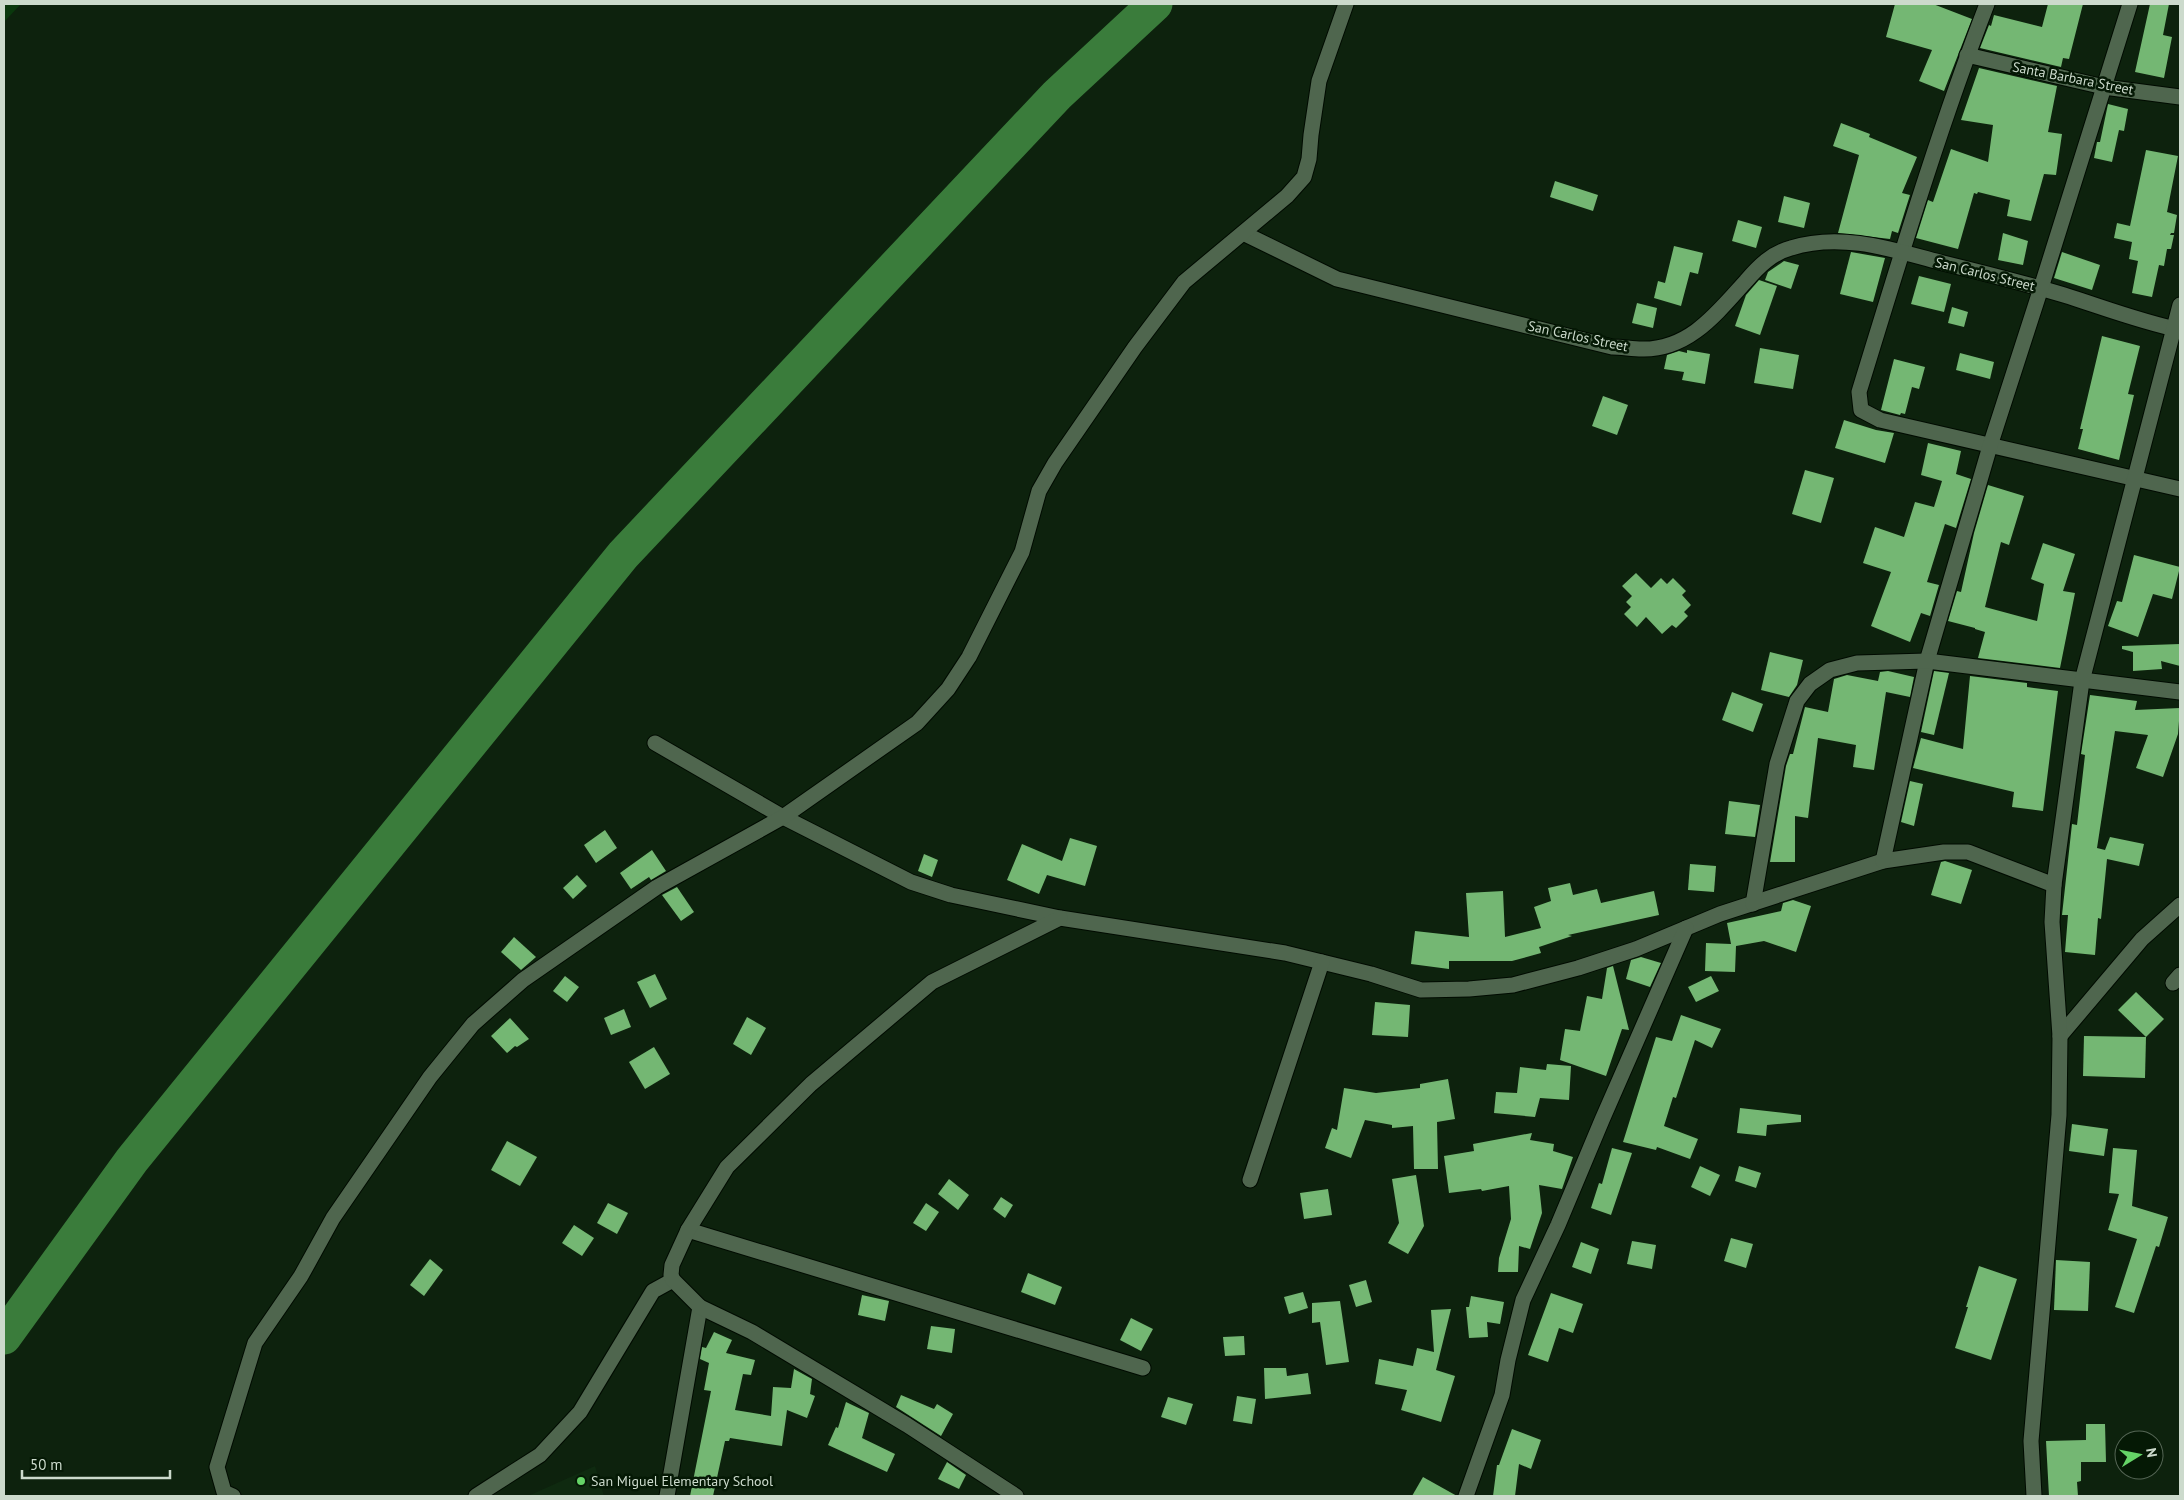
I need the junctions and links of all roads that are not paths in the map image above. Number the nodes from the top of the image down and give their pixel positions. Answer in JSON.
{"nodes":[{"id":1,"x":1346,"y":4,"type":"edge"},
{"id":2,"x":1987,"y":4,"type":"edge"},
{"id":3,"x":2130,"y":4,"type":"edge"},
{"id":4,"x":1967,"y":55,"type":"junction"},
{"id":5,"x":2104,"y":86,"type":"junction"},
{"id":6,"x":2180,"y":97,"type":"edge"},
{"id":7,"x":1243,"y":233,"type":"junction"},
{"id":8,"x":1902,"y":252,"type":"junction"},
{"id":9,"x":2041,"y":288,"type":"junction"},
{"id":10,"x":2180,"y":305,"type":"edge"},
{"id":11,"x":2177,"y":329,"type":"edge"},
{"id":12,"x":1990,"y":446,"type":"junction"},
{"id":13,"x":2134,"y":478,"type":"junction"},
{"id":14,"x":2180,"y":489,"type":"edge"},
{"id":15,"x":1926,"y":661,"type":"junction"},
{"id":16,"x":2082,"y":681,"type":"junction"},
{"id":17,"x":2180,"y":692,"type":"edge"},
{"id":18,"x":655,"y":743,"type":"dead end"},
{"id":19,"x":783,"y":817,"type":"junction"},
{"id":20,"x":1883,"y":861,"type":"junction"},
{"id":21,"x":2054,"y":885,"type":"junction"},
{"id":22,"x":1754,"y":904,"type":"junction"},
{"id":23,"x":2180,"y":904,"type":"edge"},
{"id":24,"x":1060,"y":918,"type":"junction"},
{"id":25,"x":1686,"y":928,"type":"junction"},
{"id":26,"x":1322,"y":962,"type":"junction"},
{"id":27,"x":2060,"y":1036,"type":"junction"},
{"id":28,"x":1250,"y":1180,"type":"dead end"},
{"id":29,"x":688,"y":1230,"type":"junction"},
{"id":30,"x":673,"y":1280,"type":"junction"},
{"id":31,"x":700,"y":1308,"type":"junction"},
{"id":32,"x":1143,"y":1368,"type":"dead end"},
{"id":33,"x":233,"y":1496,"type":"edge"},
{"id":34,"x":476,"y":1496,"type":"edge"},
{"id":35,"x":667,"y":1496,"type":"edge"},
{"id":36,"x":1016,"y":1496,"type":"edge"},
{"id":37,"x":1466,"y":1496,"type":"edge"},
{"id":38,"x":2034,"y":1496,"type":"edge"}],
"edges":[{"from":1,"to":7,"type":"street"},
{"from":2,"to":4,"type":"street"},
{"from":3,"to":5,"type":"street"},
{"from":4,"to":5,"type":"street","name":"Santa Barbara Street"},
{"from":4,"to":8,"type":"street"},
{"from":5,"to":6,"type":"street","name":"Santa Barbara Street"},
{"from":5,"to":9,"type":"street"},
{"from":7,"to":8,"type":"street","name":"San Carlos Street"},
{"from":7,"to":19,"type":"street"},
{"from":8,"to":9,"type":"street","name":"San Carlos Street"},
{"from":8,"to":12,"type":"street"},
{"from":9,"to":11,"type":"street","name":"San Carlos Street"},
{"from":9,"to":12,"type":"street"},
{"from":10,"to":11,"type":"street"},
{"from":11,"to":13,"type":"street"},
{"from":12,"to":13,"type":"street"},
{"from":12,"to":15,"type":"street"},
{"from":13,"to":14,"type":"street"},
{"from":13,"to":16,"type":"street"},
{"from":15,"to":16,"type":"street"},
{"from":15,"to":20,"type":"street"},
{"from":15,"to":22,"type":"street"},
{"from":16,"to":17,"type":"street"},
{"from":16,"to":21,"type":"street"},
{"from":18,"to":19,"type":"street"},
{"from":19,"to":24,"type":"street"},
{"from":19,"to":33,"type":"street"},
{"from":20,"to":21,"type":"street"},
{"from":20,"to":22,"type":"street"},
{"from":21,"to":27,"type":"street"},
{"from":22,"to":25,"type":"street"},
{"from":23,"to":27,"type":"street"},
{"from":24,"to":26,"type":"street"},
{"from":24,"to":29,"type":"street"},
{"from":25,"to":26,"type":"street"},
{"from":25,"to":37,"type":"street"},
{"from":26,"to":28,"type":"street"},
{"from":27,"to":38,"type":"street"},
{"from":29,"to":30,"type":"street"},
{"from":29,"to":32,"type":"street"},
{"from":30,"to":31,"type":"street"},
{"from":30,"to":34,"type":"street"},
{"from":31,"to":35,"type":"street"},
{"from":31,"to":36,"type":"street"}]}
